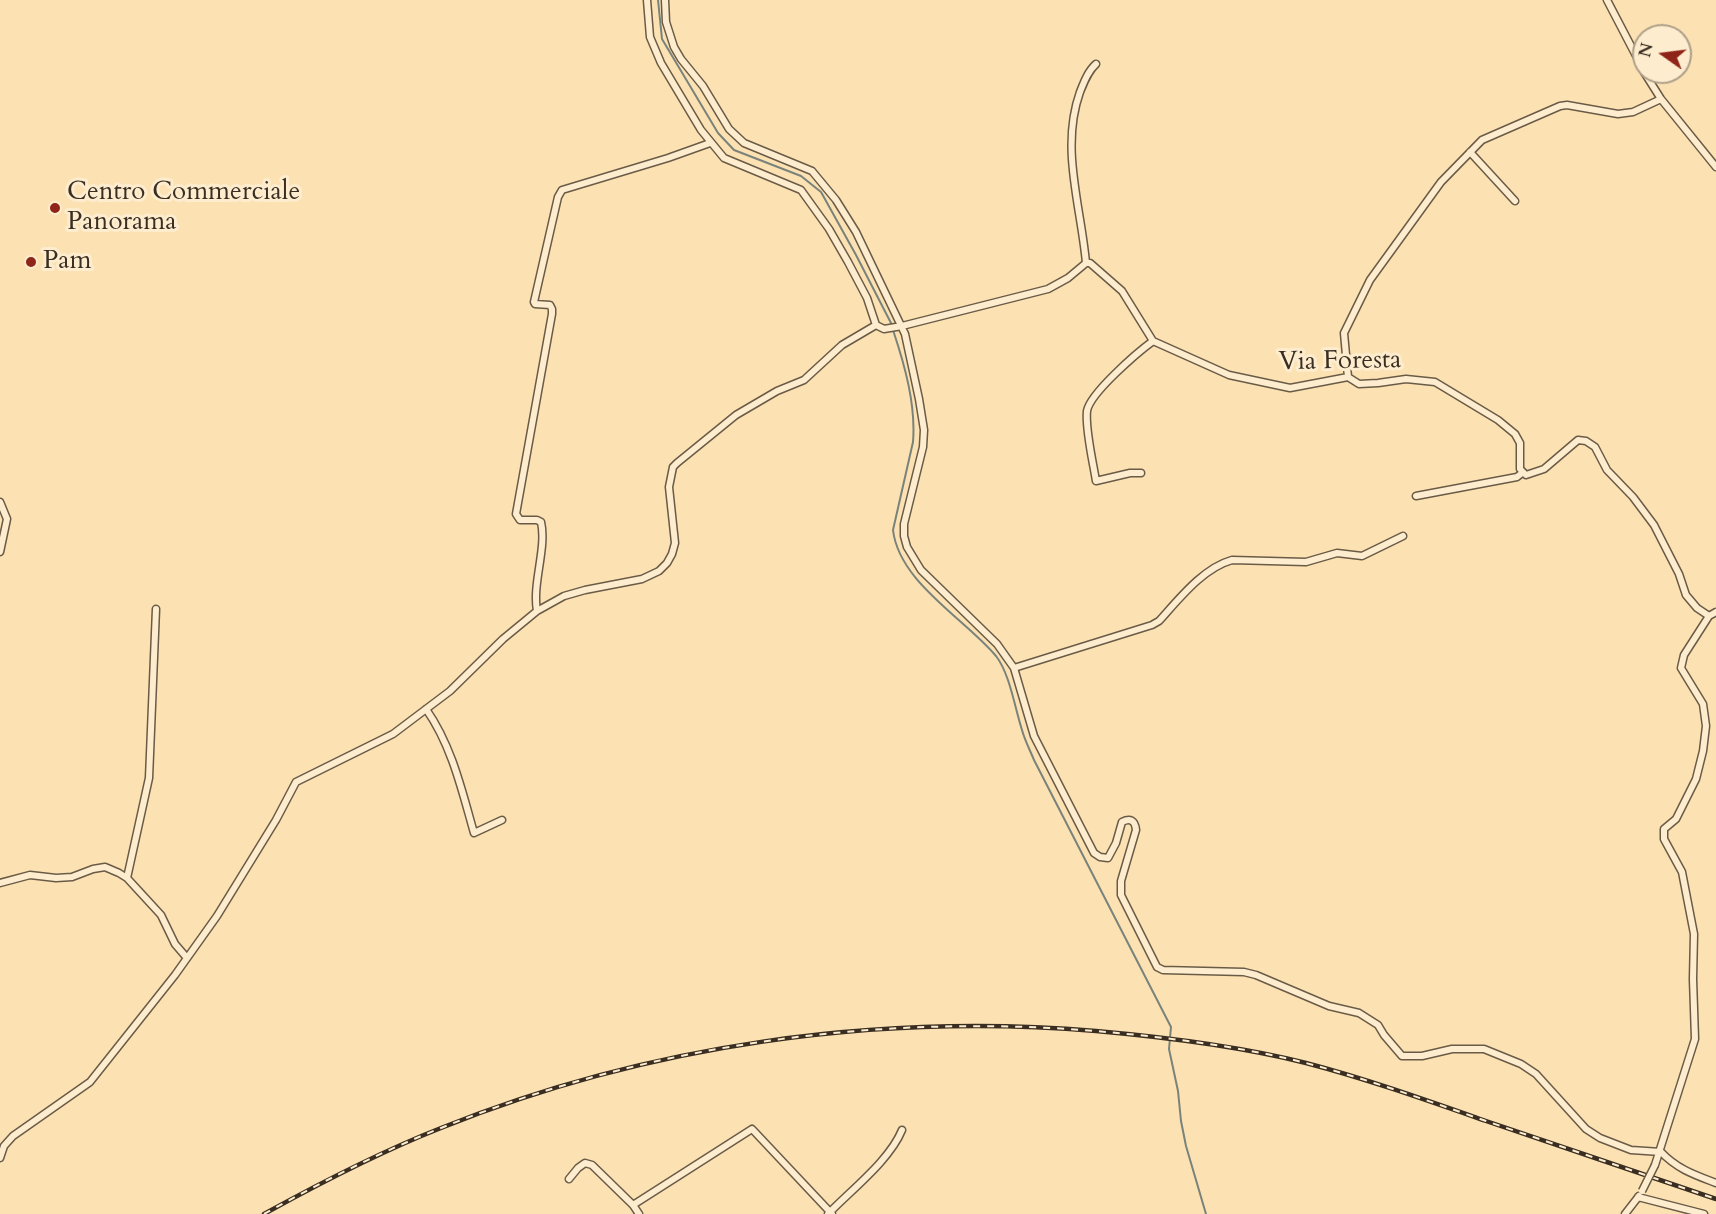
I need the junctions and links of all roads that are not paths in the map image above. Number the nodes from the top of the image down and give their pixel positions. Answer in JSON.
{"nodes":[{"id":1,"x":647,"y":0,"type":"edge"},
{"id":2,"x":665,"y":0,"type":"edge"},
{"id":3,"x":1607,"y":0,"type":"edge"},
{"id":4,"x":1632,"y":49,"type":"edge"},
{"id":5,"x":1096,"y":64,"type":"dead end"},
{"id":6,"x":1652,"y":84,"type":"edge"},
{"id":7,"x":1661,"y":99,"type":"junction"},
{"id":8,"x":710,"y":143,"type":"junction"},
{"id":9,"x":1470,"y":153,"type":"junction"},
{"id":10,"x":1716,"y":167,"type":"edge"},
{"id":11,"x":1515,"y":201,"type":"dead end"},
{"id":12,"x":1086,"y":263,"type":"junction"},
{"id":13,"x":876,"y":325,"type":"junction"},
{"id":14,"x":900,"y":326,"type":"junction"},
{"id":15,"x":1154,"y":341,"type":"junction"},
{"id":16,"x":1348,"y":377,"type":"junction"},
{"id":17,"x":1141,"y":472,"type":"dead end"},
{"id":18,"x":1522,"y":473,"type":"junction"},
{"id":19,"x":1416,"y":496,"type":"dead end"},
{"id":20,"x":0,"y":502,"type":"edge"},
{"id":21,"x":1402,"y":536,"type":"dead end"},
{"id":22,"x":0,"y":552,"type":"edge"},
{"id":23,"x":156,"y":609,"type":"dead end"},
{"id":24,"x":537,"y":611,"type":"junction"},
{"id":25,"x":1713,"y":614,"type":"edge"},
{"id":26,"x":1014,"y":668,"type":"junction"},
{"id":27,"x":426,"y":710,"type":"junction"},
{"id":28,"x":502,"y":820,"type":"dead end"},
{"id":29,"x":127,"y":878,"type":"junction"},
{"id":30,"x":0,"y":882,"type":"edge"},
{"id":31,"x":187,"y":958,"type":"junction"},
{"id":32,"x":902,"y":1130,"type":"dead end"},
{"id":33,"x":1661,"y":1152,"type":"junction"},
{"id":34,"x":0,"y":1158,"type":"edge"},
{"id":35,"x":569,"y":1179,"type":"dead end"},
{"id":36,"x":1716,"y":1183,"type":"edge"},
{"id":37,"x":1640,"y":1194,"type":"junction"},
{"id":38,"x":633,"y":1205,"type":"junction"},
{"id":39,"x":830,"y":1213,"type":"edge"},
{"id":40,"x":639,"y":1214,"type":"edge"},
{"id":41,"x":1624,"y":1214,"type":"edge"},
{"id":42,"x":1704,"y":1214,"type":"edge"}],
"edges":[{"from":1,"to":8,"type":"street"},
{"from":2,"to":14,"type":"street"},
{"from":3,"to":4,"type":"street"},
{"from":5,"to":12,"type":"street"},
{"from":6,"to":7,"type":"street"},
{"from":7,"to":9,"type":"street"},
{"from":7,"to":10,"type":"street"},
{"from":8,"to":13,"type":"street"},
{"from":8,"to":24,"type":"street"},
{"from":9,"to":11,"type":"street"},
{"from":9,"to":16,"type":"street"},
{"from":12,"to":14,"type":"street"},
{"from":12,"to":15,"type":"street"},
{"from":13,"to":14,"type":"street"},
{"from":13,"to":24,"type":"street"},
{"from":14,"to":26,"type":"street"},
{"from":15,"to":16,"type":"street","name":"Via Foresta"},
{"from":15,"to":17,"type":"street"},
{"from":16,"to":18,"type":"street","name":"Via Foresta"},
{"from":18,"to":19,"type":"street"},
{"from":18,"to":25,"type":"street"},
{"from":20,"to":22,"type":"street"},
{"from":21,"to":26,"type":"street"},
{"from":23,"to":29,"type":"street"},
{"from":24,"to":27,"type":"street"},
{"from":25,"to":33,"type":"street"},
{"from":26,"to":33,"type":"street"},
{"from":27,"to":28,"type":"street"},
{"from":27,"to":31,"type":"street"},
{"from":29,"to":30,"type":"street"},
{"from":29,"to":31,"type":"street"},
{"from":31,"to":34,"type":"street"},
{"from":32,"to":39,"type":"street"},
{"from":33,"to":36,"type":"street"},
{"from":33,"to":37,"type":"street","bridge":true},
{"from":35,"to":38,"type":"street"},
{"from":37,"to":41,"type":"street"},
{"from":37,"to":42,"type":"street"},
{"from":38,"to":39,"type":"street"},
{"from":38,"to":40,"type":"street"}]}
